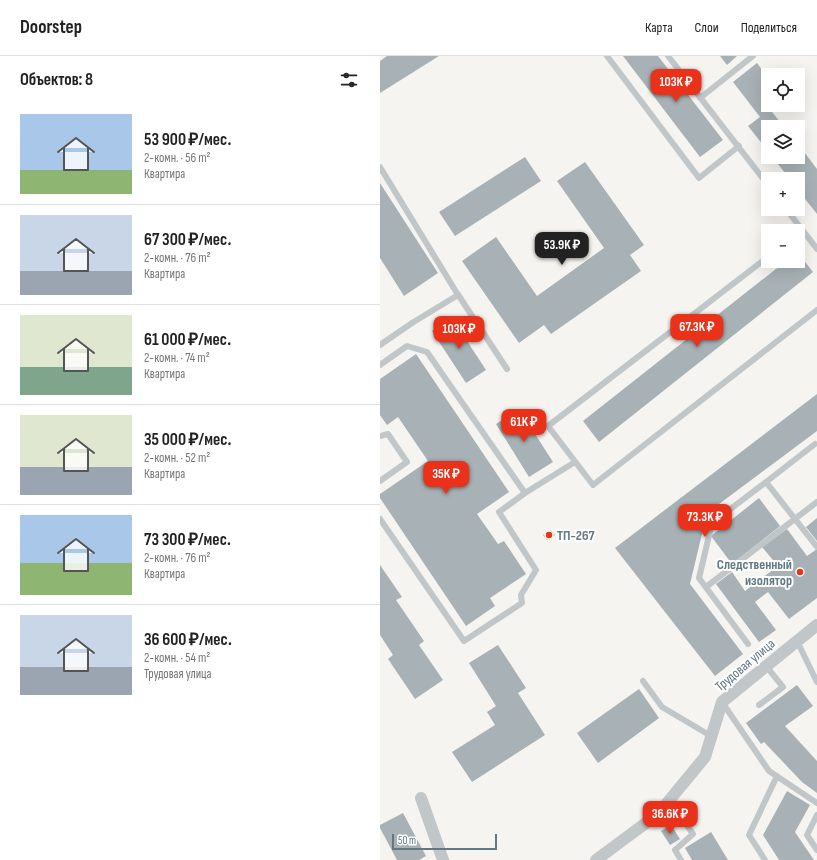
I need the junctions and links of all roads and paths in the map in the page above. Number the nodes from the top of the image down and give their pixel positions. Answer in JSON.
{"nodes":[{"id":1,"x":607,"y":56,"type":"edge"},
{"id":2,"x":668,"y":56,"type":"edge"},
{"id":3,"x":753,"y":56,"type":"edge"},
{"id":4,"x":700,"y":98,"type":"junction"},
{"id":5,"x":739,"y":146,"type":"junction"},
{"id":6,"x":380,"y":167,"type":"edge"},
{"id":7,"x":761,"y":176,"type":"edge"},
{"id":8,"x":805,"y":237,"type":"edge"},
{"id":9,"x":817,"y":249,"type":"edge"},
{"id":10,"x":761,"y":262,"type":"edge"},
{"id":11,"x":457,"y":294,"type":"junction"},
{"id":12,"x":817,"y":310,"type":"edge"},
{"id":13,"x":380,"y":345,"type":"edge"},
{"id":14,"x":380,"y":365,"type":"edge"},
{"id":15,"x":508,"y":369,"type":"dead end"},
{"id":16,"x":380,"y":436,"type":"edge"},
{"id":17,"x":815,"y":444,"type":"dead end"},
{"id":18,"x":575,"y":462,"type":"junction"},
{"id":19,"x":380,"y":481,"type":"edge"},
{"id":20,"x":766,"y":482,"type":"junction"},
{"id":21,"x":526,"y":493,"type":"junction"},
{"id":22,"x":817,"y":502,"type":"edge"},
{"id":23,"x":380,"y":519,"type":"edge"},
{"id":24,"x":795,"y":519,"type":"junction"},
{"id":25,"x":817,"y":547,"type":"edge"},
{"id":26,"x":706,"y":588,"type":"junction"},
{"id":27,"x":817,"y":625,"type":"edge"},
{"id":28,"x":797,"y":641,"type":"junction"},
{"id":29,"x":748,"y":644,"type":"dead end"},
{"id":30,"x":766,"y":666,"type":"junction"},
{"id":31,"x":643,"y":681,"type":"dead end"},
{"id":32,"x":817,"y":682,"type":"edge"},
{"id":33,"x":722,"y":702,"type":"junction"},
{"id":34,"x":759,"y":705,"type":"dead end"},
{"id":35,"x":711,"y":736,"type":"junction"},
{"id":36,"x":777,"y":776,"type":"junction"},
{"id":37,"x":422,"y":798,"type":"dead end"},
{"id":38,"x":669,"y":800,"type":"junction"},
{"id":39,"x":817,"y":803,"type":"edge"},
{"id":40,"x":817,"y":815,"type":"edge"},
{"id":41,"x":817,"y":850,"type":"edge"},
{"id":42,"x":443,"y":860,"type":"edge"},
{"id":43,"x":596,"y":860,"type":"edge"},
{"id":44,"x":681,"y":860,"type":"edge"},
{"id":45,"x":765,"y":860,"type":"edge"}],
"edges":[{"from":1,"to":5,"type":"lane"},
{"from":2,"to":4,"type":"lane"},
{"from":3,"to":4,"type":"lane"},
{"from":4,"to":5,"type":"lane"},
{"from":5,"to":7,"type":"lane"},
{"from":6,"to":11,"type":"lane"},
{"from":8,"to":9,"type":"lane"},
{"from":10,"to":18,"type":"lane"},
{"from":11,"to":13,"type":"lane"},
{"from":11,"to":15,"type":"lane"},
{"from":12,"to":18,"type":"lane"},
{"from":14,"to":21,"type":"lane"},
{"from":16,"to":19,"type":"lane"},
{"from":17,"to":20,"type":"lane"},
{"from":18,"to":21,"type":"lane"},
{"from":20,"to":24,"type":"lane"},
{"from":20,"to":26,"type":"lane"},
{"from":21,"to":23,"type":"lane"},
{"from":22,"to":24,"type":"lane"},
{"from":24,"to":25,"type":"lane"},
{"from":24,"to":26,"type":"lane"},
{"from":26,"to":29,"type":"lane"},
{"from":27,"to":28,"type":"street","name":"Трудовая улица"},
{"from":28,"to":30,"type":"street","name":"Трудовая улица"},
{"from":28,"to":32,"type":"lane"},
{"from":30,"to":33,"type":"street","name":"Трудовая улица"},
{"from":30,"to":34,"type":"lane"},
{"from":31,"to":35,"type":"lane"},
{"from":33,"to":35,"type":"street","name":"Трудовая улица"},
{"from":33,"to":36,"type":"lane"},
{"from":35,"to":38,"type":"street","name":"Трудовая улица"},
{"from":36,"to":39,"type":"lane"},
{"from":36,"to":45,"type":"lane"},
{"from":37,"to":42,"type":"street"},
{"from":38,"to":43,"type":"street","name":"Трудовая улица"},
{"from":38,"to":44,"type":"lane"},
{"from":40,"to":41,"type":"lane"}]}
